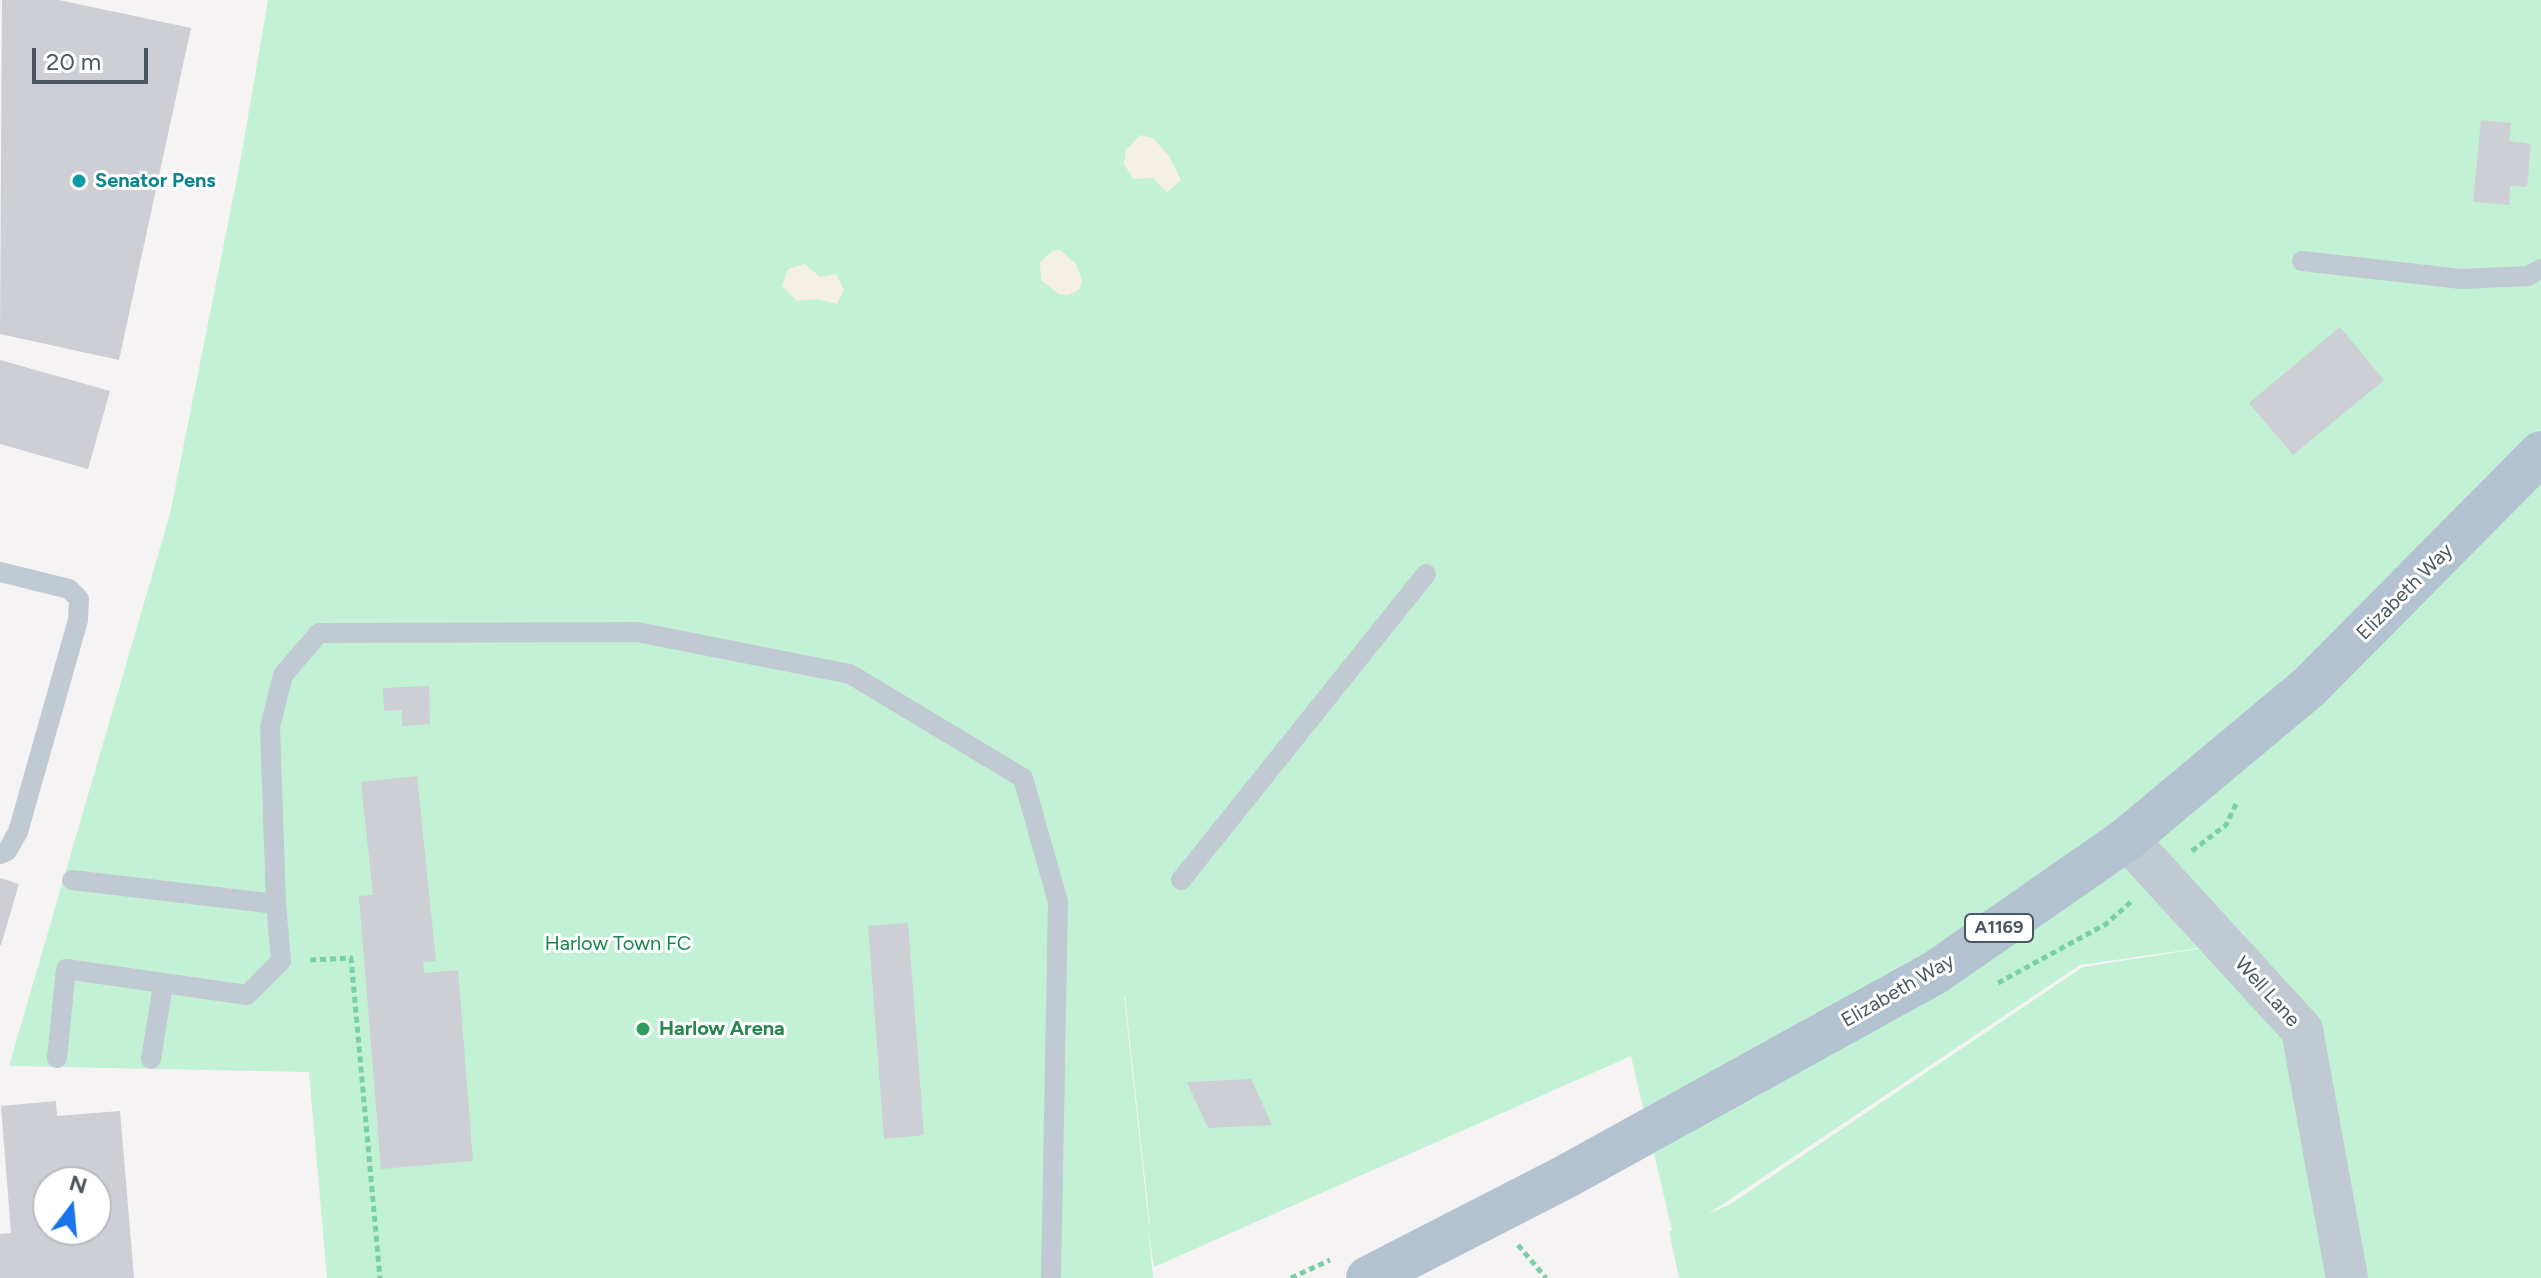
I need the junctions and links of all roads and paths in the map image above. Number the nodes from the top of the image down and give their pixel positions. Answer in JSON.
{"nodes":[{"id":1,"x":2302,"y":261,"type":"dead end"},
{"id":2,"x":2541,"y":269,"type":"edge"},
{"id":3,"x":2541,"y":453,"type":"edge"},
{"id":4,"x":0,"y":572,"type":"edge"},
{"id":5,"x":1426,"y":574,"type":"dead end"},
{"id":6,"x":2127,"y":839,"type":"junction"},
{"id":7,"x":0,"y":854,"type":"edge"},
{"id":8,"x":72,"y":880,"type":"dead end"},
{"id":9,"x":1181,"y":880,"type":"dead end"},
{"id":10,"x":276,"y":904,"type":"junction"},
{"id":11,"x":281,"y":961,"type":"junction"},
{"id":12,"x":163,"y":985,"type":"junction"},
{"id":13,"x":57,"y":1058,"type":"dead end"},
{"id":14,"x":151,"y":1059,"type":"dead end"},
{"id":15,"x":1517,"y":1244,"type":"dead end"},
{"id":16,"x":1351,"y":1268,"type":"edge"},
{"id":17,"x":380,"y":1278,"type":"edge"},
{"id":18,"x":1051,"y":1278,"type":"edge"},
{"id":19,"x":1291,"y":1278,"type":"edge"},
{"id":20,"x":1546,"y":1278,"type":"edge"},
{"id":21,"x":2347,"y":1278,"type":"edge"}],
"edges":[{"from":1,"to":2,"type":"lane"},
{"from":3,"to":6,"type":"main road","name":"Elizabeth Way","number":"A1169"},
{"from":4,"to":7,"type":"lane"},
{"from":5,"to":9,"type":"lane"},
{"from":6,"to":16,"type":"main road","name":"Elizabeth Way","number":"A1169"},
{"from":6,"to":21,"type":"street","name":"Well Lane"},
{"from":8,"to":10,"type":"lane"},
{"from":10,"to":11,"type":"lane"},
{"from":10,"to":18,"type":"lane"},
{"from":11,"to":12,"type":"lane"},
{"from":11,"to":17,"type":"path"},
{"from":12,"to":13,"type":"lane"},
{"from":12,"to":14,"type":"lane"},
{"from":15,"to":20,"type":"path"},
{"from":16,"to":19,"type":"path"}]}
